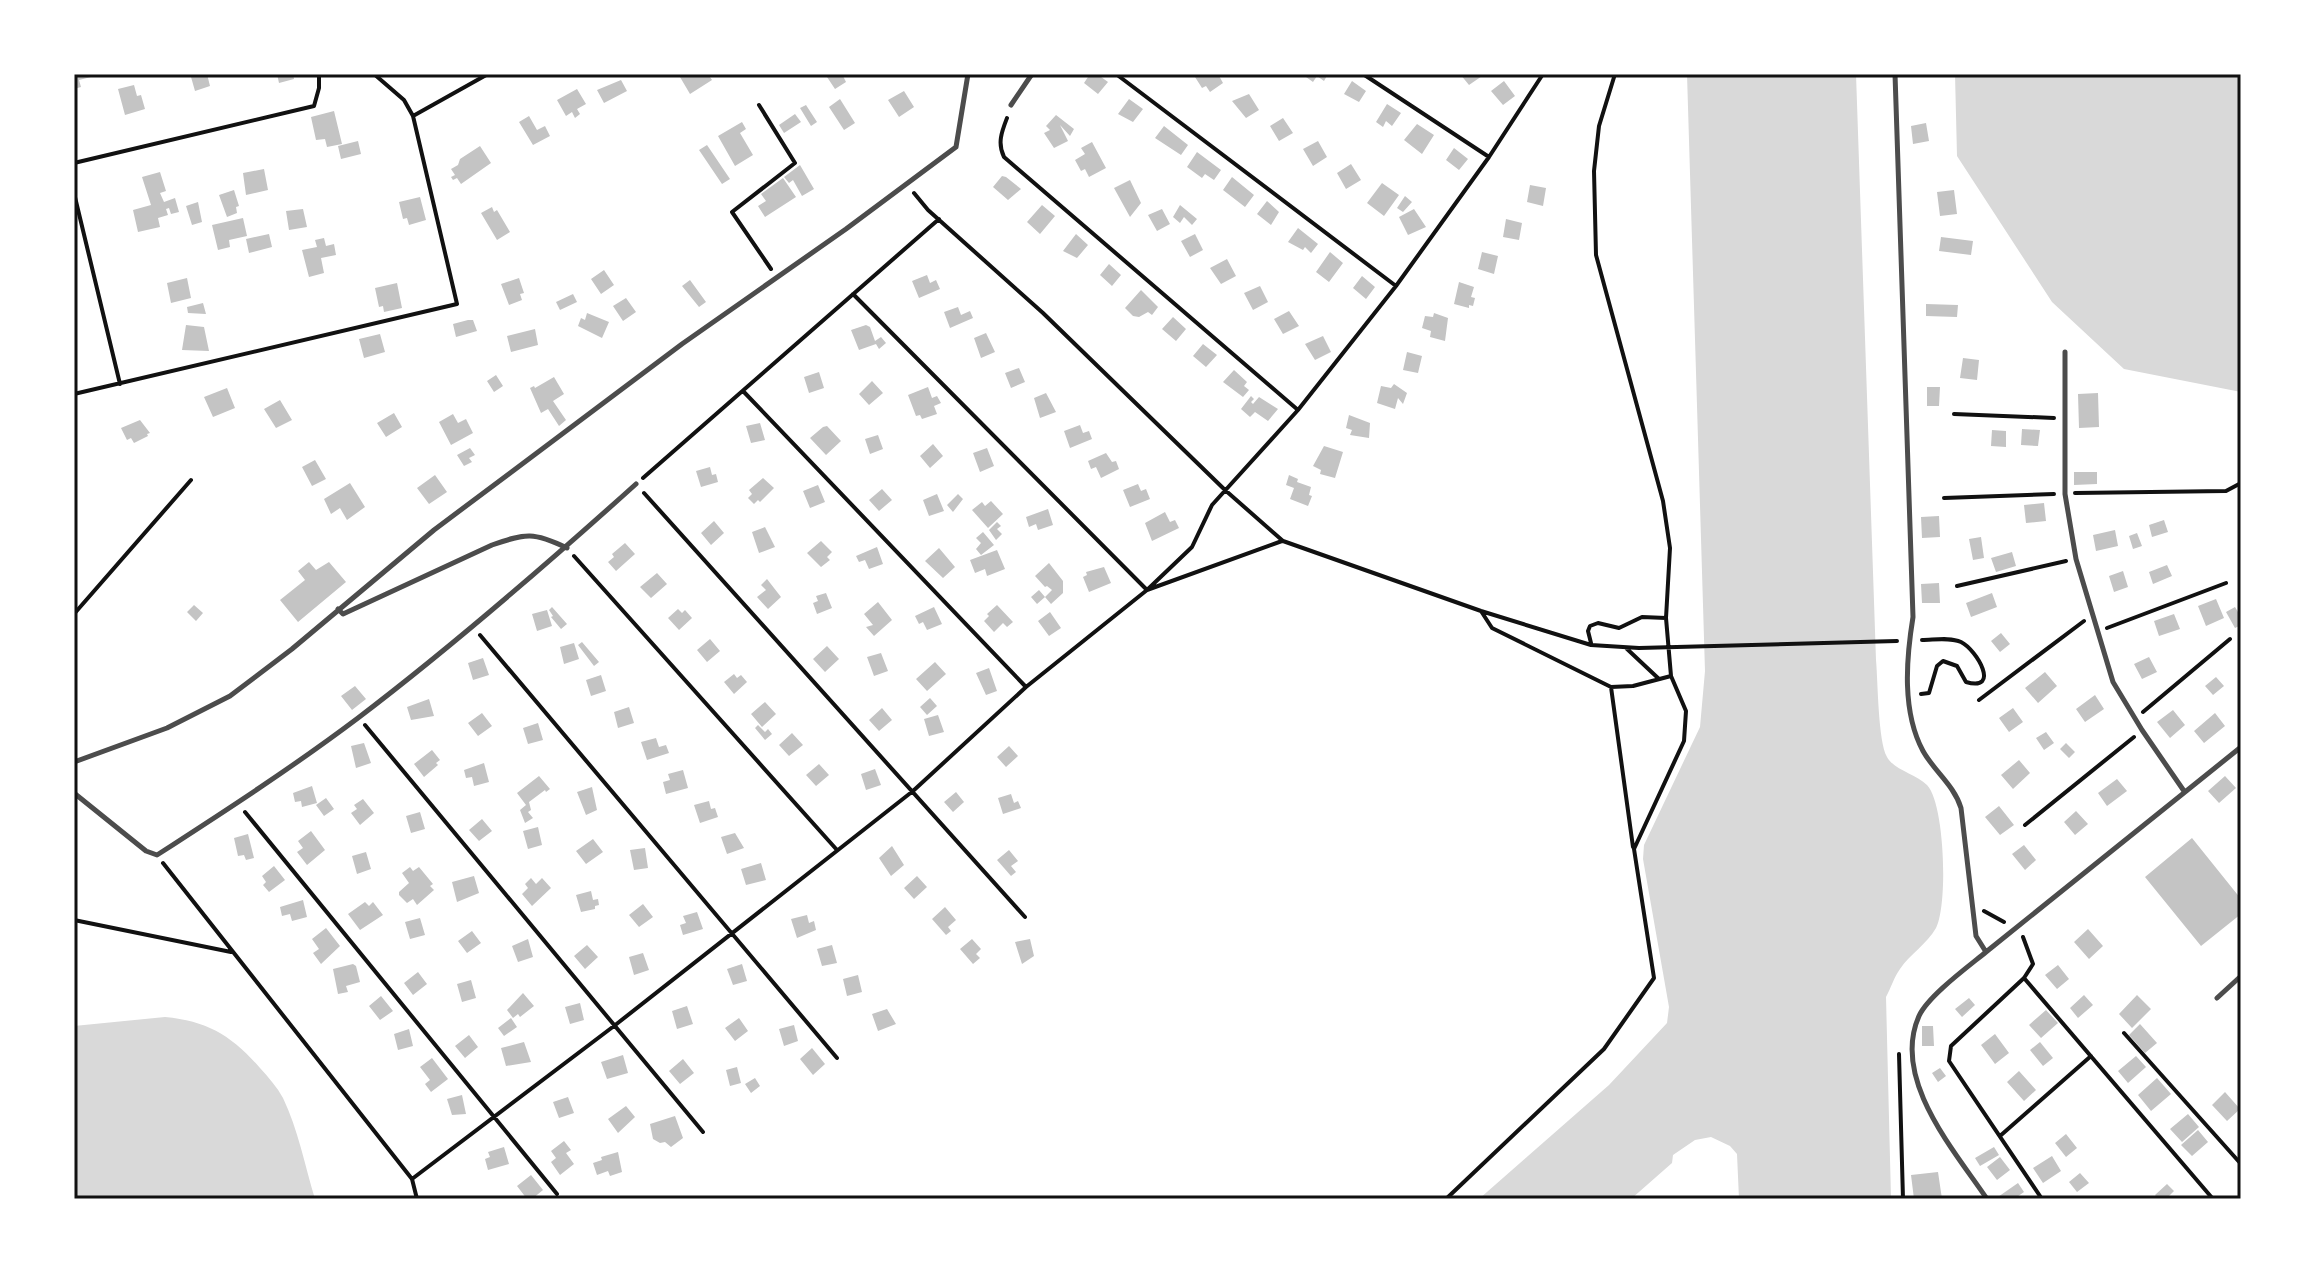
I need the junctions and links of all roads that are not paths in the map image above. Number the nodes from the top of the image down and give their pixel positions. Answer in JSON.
{"nodes":[{"id":1,"x":968,"y":74,"type":"edge"},
{"id":2,"x":1032,"y":74,"type":"edge"},
{"id":3,"x":1895,"y":74,"type":"edge"},
{"id":4,"x":1011,"y":105,"type":"road end"},
{"id":5,"x":2065,"y":352,"type":"dead end"},
{"id":6,"x":636,"y":484,"type":"road end"},
{"id":7,"x":567,"y":548,"type":"junction"},
{"id":8,"x":338,"y":609,"type":"junction"},
{"id":9,"x":2241,"y":747,"type":"edge"},
{"id":10,"x":74,"y":762,"type":"edge"},
{"id":11,"x":2184,"y":791,"type":"junction"},
{"id":12,"x":74,"y":793,"type":"edge"},
{"id":13,"x":1986,"y":952,"type":"junction"},
{"id":14,"x":2241,"y":976,"type":"edge"},
{"id":15,"x":2217,"y":998,"type":"dead end"},
{"id":16,"x":1987,"y":1199,"type":"edge"}],
"edges":[{"from":1,"to":8,"type":"lane"},
{"from":2,"to":4,"type":"lane"},
{"from":3,"to":13,"type":"lane"},
{"from":5,"to":11,"type":"lane"},
{"from":6,"to":7,"type":"lane"},
{"from":7,"to":8,"type":"lane"},
{"from":7,"to":12,"type":"lane"},
{"from":8,"to":10,"type":"lane"},
{"from":9,"to":11,"type":"lane"},
{"from":11,"to":13,"type":"lane"},
{"from":13,"to":16,"type":"lane"},
{"from":14,"to":15,"type":"lane"}]}
